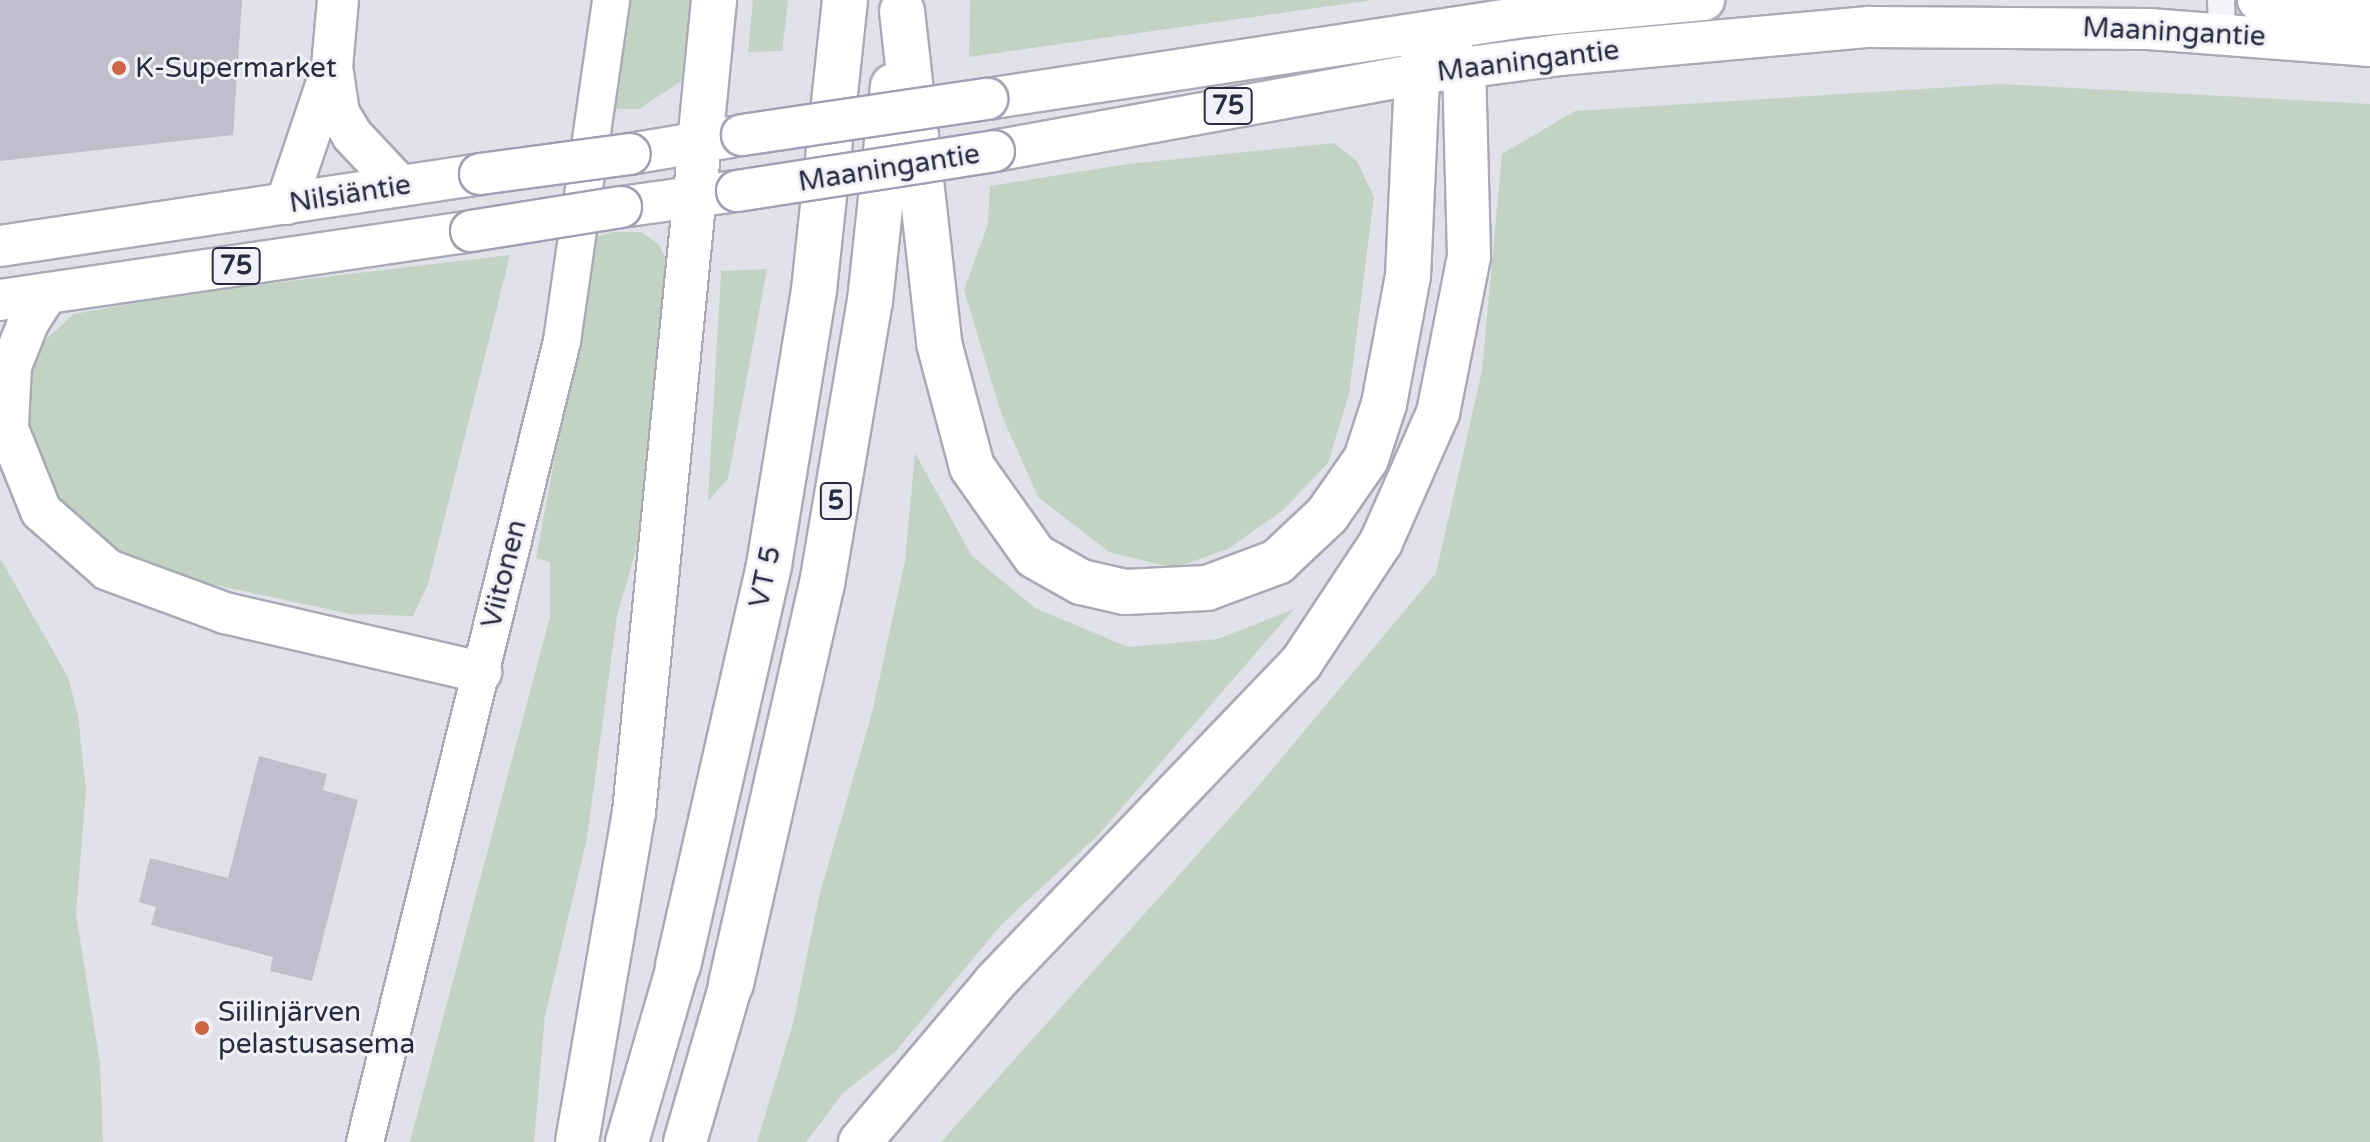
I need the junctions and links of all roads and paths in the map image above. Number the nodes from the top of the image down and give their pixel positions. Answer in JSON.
{"nodes":[{"id":1,"x":338,"y":0,"type":"edge"},
{"id":2,"x":611,"y":0,"type":"edge"},
{"id":3,"x":714,"y":0,"type":"edge"},
{"id":4,"x":845,"y":0,"type":"edge"},
{"id":5,"x":1704,"y":0,"type":"edge"},
{"id":6,"x":2258,"y":0,"type":"edge"},
{"id":7,"x":902,"y":5,"type":"edge"},
{"id":8,"x":2370,"y":12,"type":"edge"},
{"id":9,"x":2222,"y":16,"type":"edge"},
{"id":10,"x":1438,"y":33,"type":"junction"},
{"id":11,"x":2370,"y":46,"type":"edge"},
{"id":12,"x":332,"y":67,"type":"junction"},
{"id":13,"x":1464,"y":71,"type":"junction"},
{"id":14,"x":1417,"y":74,"type":"junction"},
{"id":15,"x":700,"y":143,"type":"junction"},
{"id":16,"x":400,"y":186,"type":"junction"},
{"id":17,"x":695,"y":198,"type":"junction"},
{"id":18,"x":286,"y":204,"type":"junction"},
{"id":19,"x":0,"y":246,"type":"edge"},
{"id":20,"x":47,"y":293,"type":"junction"},
{"id":21,"x":0,"y":300,"type":"edge"},
{"id":22,"x":4,"y":417,"type":"edge"},
{"id":23,"x":481,"y":672,"type":"junction"},
{"id":24,"x":678,"y":966,"type":"joint"},
{"id":25,"x":731,"y":984,"type":"joint"},
{"id":26,"x":365,"y":1142,"type":"edge"},
{"id":27,"x":577,"y":1142,"type":"edge"},
{"id":28,"x":627,"y":1142,"type":"edge"},
{"id":29,"x":685,"y":1142,"type":"edge"},
{"id":30,"x":860,"y":1142,"type":"edge"}],
"edges":[{"from":1,"to":12,"type":"main road"},
{"from":2,"to":23,"type":"main road","name":"Viitonen"},
{"from":3,"to":15,"type":"highway"},
{"from":4,"to":24,"type":"highway","name":"VT 5","number":"5"},
{"from":5,"to":10,"type":"main road","name":"Maaningantie"},
{"from":6,"to":8,"type":"main road","name":"Maaningantie"},
{"from":7,"to":14,"type":"highway"},
{"from":7,"to":25,"type":"highway","name":"VT 5","number":"5"},
{"from":9,"to":11,"type":"main road","name":"Maaningantie"},
{"from":9,"to":13,"type":"main road","name":"Maaningantie"},
{"from":10,"to":13,"type":"highway"},
{"from":10,"to":14,"type":"highway"},
{"from":10,"to":15,"type":"main road","name":"Maaningantie","number":"75","bridge":true},
{"from":12,"to":16,"type":"main road"},
{"from":12,"to":18,"type":"main road"},
{"from":13,"to":14,"type":"main road","name":"Maaningantie","number":"75"},
{"from":13,"to":30,"type":"highway"},
{"from":14,"to":17,"type":"main road","name":"Maaningantie","number":"75","bridge":true},
{"from":15,"to":16,"type":"main road","name":"Nilsiäntie","number":"75","bridge":true},
{"from":15,"to":17,"type":"highway"},
{"from":16,"to":18,"type":"main road","name":"Nilsiäntie","number":"75"},
{"from":17,"to":20,"type":"main road","name":"Nilsiäntie","number":"75","bridge":true},
{"from":17,"to":27,"type":"highway"},
{"from":18,"to":19,"type":"main road","name":"Nilsiäntie","number":"75"},
{"from":20,"to":21,"type":"main road","name":"Nilsiäntie","number":"75"},
{"from":20,"to":22,"type":"main road"},
{"from":22,"to":23,"type":"main road"},
{"from":23,"to":26,"type":"main road","name":"Viitonen"},
{"from":24,"to":28,"type":"highway","name":"VT 5","number":"5"},
{"from":25,"to":29,"type":"highway","name":"VT 5","number":"5"}]}
